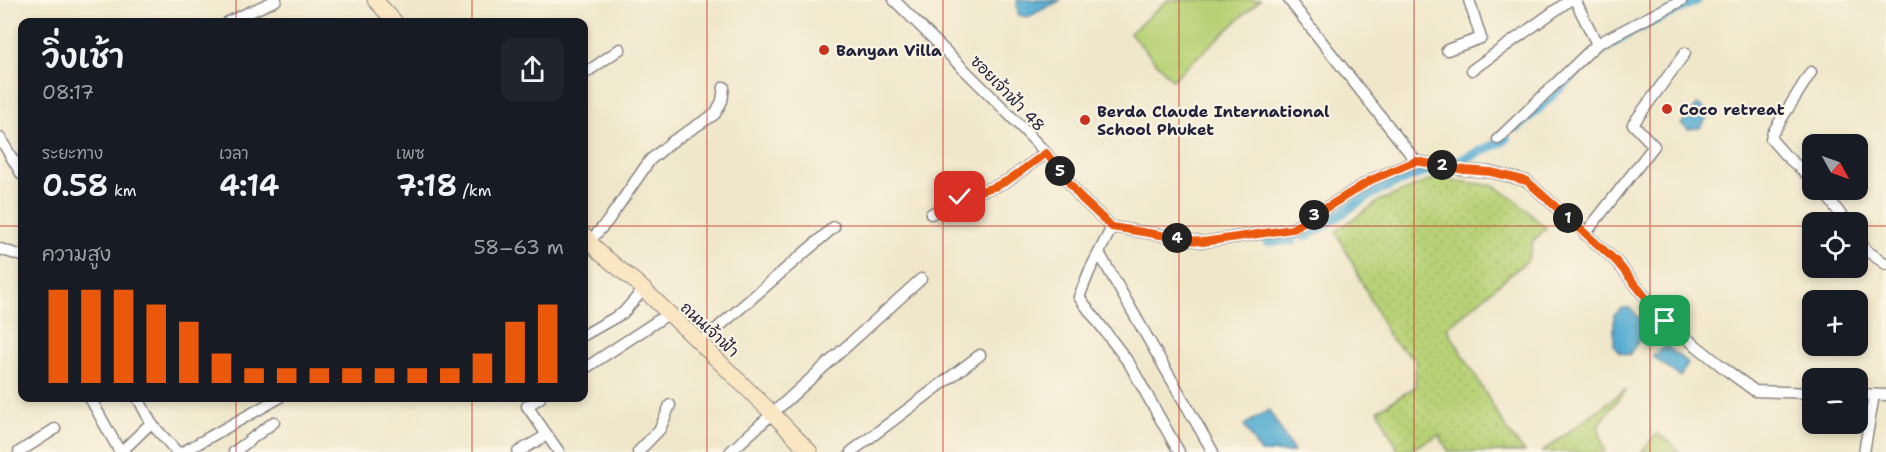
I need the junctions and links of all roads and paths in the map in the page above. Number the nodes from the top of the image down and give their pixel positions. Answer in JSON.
{"nodes":[{"id":1,"x":276,"y":0,"type":"edge"},
{"id":2,"x":375,"y":0,"type":"edge"},
{"id":3,"x":894,"y":0,"type":"edge"},
{"id":4,"x":1289,"y":0,"type":"edge"},
{"id":5,"x":1469,"y":0,"type":"edge"},
{"id":6,"x":1570,"y":0,"type":"edge"},
{"id":7,"x":1575,"y":0,"type":"edge"},
{"id":8,"x":1682,"y":0,"type":"edge"},
{"id":9,"x":237,"y":18,"type":"edge"},
{"id":10,"x":391,"y":18,"type":"edge"},
{"id":11,"x":1597,"y":44,"type":"junction"},
{"id":12,"x":620,"y":49,"type":"dead end"},
{"id":13,"x":1447,"y":50,"type":"dead end"},
{"id":14,"x":1685,"y":53,"type":"dead end"},
{"id":15,"x":1472,"y":70,"type":"dead end"},
{"id":16,"x":588,"y":71,"type":"edge"},
{"id":17,"x":1811,"y":72,"type":"dead end"},
{"id":18,"x":724,"y":87,"type":"dead end"},
{"id":19,"x":0,"y":138,"type":"edge"},
{"id":20,"x":1498,"y":140,"type":"dead end"},
{"id":21,"x":1046,"y":153,"type":"junction"},
{"id":22,"x":1416,"y":161,"type":"junction"},
{"id":23,"x":18,"y":168,"type":"edge"},
{"id":24,"x":1802,"y":170,"type":"edge"},
{"id":25,"x":931,"y":214,"type":"dead end"},
{"id":26,"x":834,"y":227,"type":"dead end"},
{"id":27,"x":1112,"y":227,"type":"junction"},
{"id":28,"x":1585,"y":234,"type":"junction"},
{"id":29,"x":588,"y":237,"type":"edge"},
{"id":30,"x":588,"y":241,"type":"edge"},
{"id":31,"x":0,"y":249,"type":"edge"},
{"id":32,"x":1868,"y":252,"type":"edge"},
{"id":33,"x":1099,"y":253,"type":"junction"},
{"id":34,"x":18,"y":255,"type":"edge"},
{"id":35,"x":1886,"y":264,"type":"edge"},
{"id":36,"x":921,"y":279,"type":"dead end"},
{"id":37,"x":643,"y":290,"type":"junction"},
{"id":38,"x":668,"y":314,"type":"junction"},
{"id":39,"x":588,"y":333,"type":"edge"},
{"id":40,"x":700,"y":343,"type":"junction"},
{"id":41,"x":980,"y":355,"type":"dead end"},
{"id":42,"x":588,"y":366,"type":"edge"},
{"id":43,"x":1802,"y":393,"type":"edge"},
{"id":44,"x":1880,"y":395,"type":"edge"},
{"id":45,"x":92,"y":402,"type":"edge"},
{"id":46,"x":140,"y":402,"type":"edge"},
{"id":47,"x":272,"y":402,"type":"edge"},
{"id":48,"x":534,"y":402,"type":"edge"},
{"id":49,"x":670,"y":405,"type":"dead end"},
{"id":50,"x":773,"y":414,"type":"junction"},
{"id":51,"x":274,"y":422,"type":"dead end"},
{"id":52,"x":151,"y":423,"type":"junction"},
{"id":53,"x":55,"y":429,"type":"dead end"},
{"id":54,"x":547,"y":435,"type":"junction"},
{"id":55,"x":21,"y":451,"type":"edge"},
{"id":56,"x":121,"y":452,"type":"edge"},
{"id":57,"x":177,"y":452,"type":"edge"},
{"id":58,"x":183,"y":452,"type":"edge"},
{"id":59,"x":234,"y":452,"type":"edge"},
{"id":60,"x":518,"y":452,"type":"edge"},
{"id":61,"x":559,"y":452,"type":"edge"},
{"id":62,"x":638,"y":452,"type":"edge"},
{"id":63,"x":730,"y":452,"type":"edge"},
{"id":64,"x":810,"y":452,"type":"edge"},
{"id":65,"x":851,"y":452,"type":"edge"},
{"id":66,"x":1179,"y":452,"type":"edge"},
{"id":67,"x":1213,"y":452,"type":"edge"},
{"id":68,"x":1864,"y":452,"type":"edge"}],
"edges":[{"from":1,"to":9,"type":"street"},
{"from":2,"to":10,"type":"main road"},
{"from":3,"to":21,"type":"street","name":"ซอยเจ้าฟ้า 48"},
{"from":4,"to":22,"type":"street"},
{"from":5,"to":13,"type":"street"},
{"from":6,"to":15,"type":"street"},
{"from":7,"to":11,"type":"street"},
{"from":8,"to":11,"type":"street"},
{"from":11,"to":20,"type":"street"},
{"from":12,"to":16,"type":"street"},
{"from":14,"to":28,"type":"street"},
{"from":17,"to":24,"type":"street"},
{"from":18,"to":29,"type":"street"},
{"from":19,"to":23,"type":"street"},
{"from":21,"to":25,"type":"street"},
{"from":21,"to":27,"type":"street","name":"ซอยเจ้าฟ้า 48"},
{"from":22,"to":27,"type":"street"},
{"from":22,"to":28,"type":"street"},
{"from":26,"to":40,"type":"street"},
{"from":27,"to":33,"type":"street"},
{"from":28,"to":43,"type":"street"},
{"from":30,"to":37,"type":"main road","name":"ถนนเจ้าฟ้า"},
{"from":31,"to":34,"type":"street"},
{"from":32,"to":35,"type":"street"},
{"from":33,"to":66,"type":"street"},
{"from":33,"to":67,"type":"street"},
{"from":36,"to":50,"type":"street"},
{"from":37,"to":38,"type":"main road","name":"ถนนเจ้าฟ้า"},
{"from":37,"to":39,"type":"street"},
{"from":38,"to":40,"type":"main road","name":"ถนนเจ้าฟ้า"},
{"from":38,"to":42,"type":"street"},
{"from":40,"to":50,"type":"main road","name":"ถนนเจ้าฟ้า"},
{"from":41,"to":65,"type":"street"},
{"from":44,"to":68,"type":"street"},
{"from":45,"to":56,"type":"street"},
{"from":46,"to":52,"type":"street"},
{"from":47,"to":58,"type":"street"},
{"from":48,"to":54,"type":"street"},
{"from":49,"to":62,"type":"street"},
{"from":50,"to":63,"type":"street"},
{"from":50,"to":64,"type":"main road","name":"ถนนเจ้าฟ้า"},
{"from":51,"to":59,"type":"street"},
{"from":52,"to":56,"type":"street"},
{"from":52,"to":57,"type":"street"},
{"from":53,"to":55,"type":"street"},
{"from":54,"to":60,"type":"street"},
{"from":54,"to":61,"type":"street"}]}
